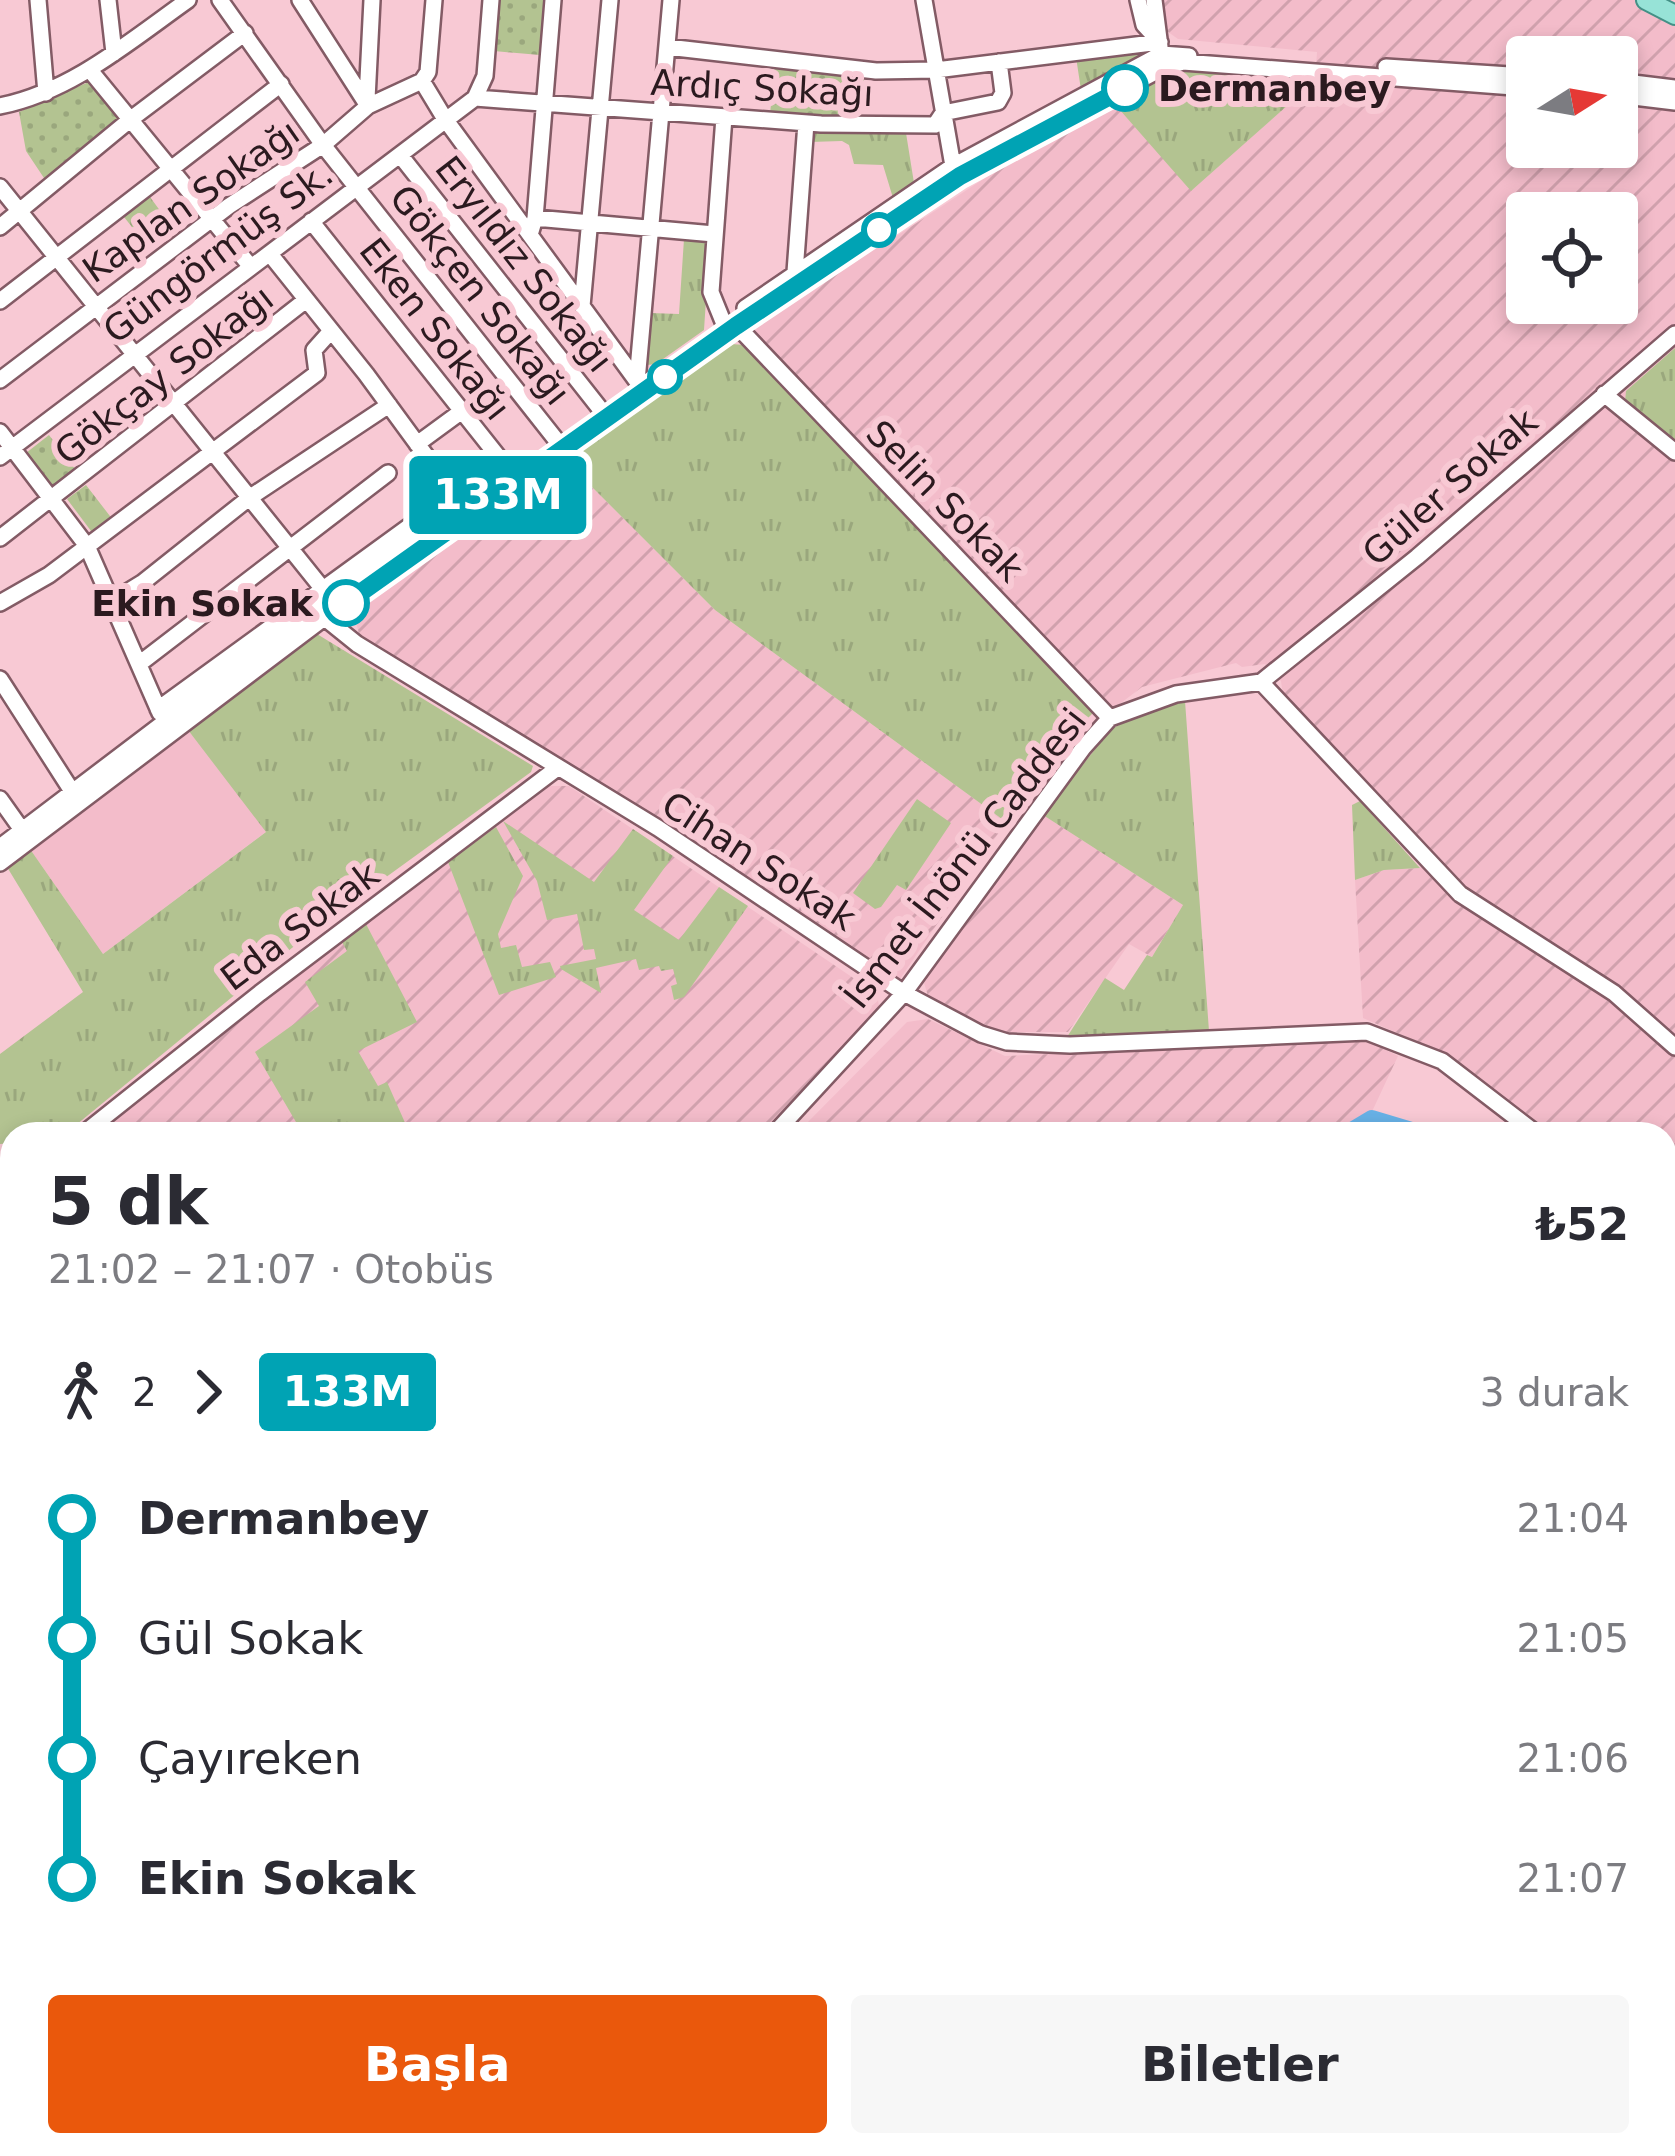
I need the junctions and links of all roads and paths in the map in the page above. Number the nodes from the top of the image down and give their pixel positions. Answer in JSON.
{"nodes":[{"id":1,"x":38,"y":0,"type":"edge"},
{"id":2,"x":108,"y":0,"type":"edge"},
{"id":3,"x":188,"y":0,"type":"edge"},
{"id":4,"x":220,"y":0,"type":"edge"},
{"id":5,"x":301,"y":0,"type":"edge"},
{"id":6,"x":317,"y":0,"type":"edge"},
{"id":7,"x":372,"y":0,"type":"edge"},
{"id":8,"x":434,"y":0,"type":"edge"},
{"id":9,"x":491,"y":0,"type":"edge"},
{"id":10,"x":553,"y":0,"type":"edge"},
{"id":11,"x":610,"y":0,"type":"edge"},
{"id":12,"x":671,"y":0,"type":"edge"},
{"id":13,"x":913,"y":0,"type":"edge"},
{"id":14,"x":926,"y":0,"type":"edge"},
{"id":15,"x":1138,"y":0,"type":"edge"},
{"id":16,"x":1154,"y":0,"type":"edge"},
{"id":17,"x":1646,"y":0,"type":"edge"},
{"id":18,"x":1675,"y":15,"type":"edge"},
{"id":19,"x":316,"y":24,"type":"junction"},
{"id":20,"x":245,"y":33,"type":"junction"},
{"id":21,"x":667,"y":47,"type":"junction"},
{"id":22,"x":113,"y":52,"type":"junction"},
{"id":23,"x":1161,"y":55,"type":"junction"},
{"id":24,"x":999,"y":62,"type":"junction"},
{"id":25,"x":89,"y":69,"type":"junction"},
{"id":26,"x":936,"y":70,"type":"junction"},
{"id":27,"x":1506,"y":75,"type":"edge"},
{"id":28,"x":422,"y":81,"type":"junction"},
{"id":29,"x":281,"y":84,"type":"junction"},
{"id":30,"x":1638,"y":84,"type":"edge"},
{"id":31,"x":1506,"y":86,"type":"edge"},
{"id":32,"x":1675,"y":88,"type":"edge"},
{"id":33,"x":46,"y":93,"type":"junction"},
{"id":34,"x":1638,"y":97,"type":"edge"},
{"id":35,"x":475,"y":98,"type":"junction"},
{"id":36,"x":1675,"y":102,"type":"edge"},
{"id":37,"x":545,"y":104,"type":"junction"},
{"id":38,"x":0,"y":106,"type":"edge"},
{"id":39,"x":368,"y":106,"type":"junction"},
{"id":40,"x":600,"y":107,"type":"junction"},
{"id":41,"x":661,"y":112,"type":"junction"},
{"id":42,"x":944,"y":113,"type":"junction"},
{"id":43,"x":724,"y":117,"type":"junction"},
{"id":44,"x":131,"y":119,"type":"junction"},
{"id":45,"x":445,"y":119,"type":"junction"},
{"id":46,"x":806,"y":123,"type":"junction"},
{"id":47,"x":323,"y":145,"type":"junction"},
{"id":48,"x":400,"y":155,"type":"junction"},
{"id":49,"x":952,"y":166,"type":"junction"},
{"id":50,"x":169,"y":167,"type":"junction"},
{"id":51,"x":356,"y":186,"type":"junction"},
{"id":52,"x":0,"y":187,"type":"edge"},
{"id":53,"x":20,"y":211,"type":"junction"},
{"id":54,"x":213,"y":219,"type":"junction"},
{"id":55,"x":311,"y":221,"type":"junction"},
{"id":56,"x":590,"y":223,"type":"junction"},
{"id":57,"x":532,"y":226,"type":"junction"},
{"id":58,"x":0,"y":227,"type":"edge"},
{"id":59,"x":651,"y":228,"type":"junction"},
{"id":60,"x":714,"y":234,"type":"junction"},
{"id":61,"x":270,"y":254,"type":"junction"},
{"id":62,"x":55,"y":257,"type":"junction"},
{"id":63,"x":251,"y":267,"type":"junction"},
{"id":64,"x":795,"y":272,"type":"junction"},
{"id":65,"x":307,"y":300,"type":"junction"},
{"id":66,"x":0,"y":301,"type":"edge"},
{"id":67,"x":94,"y":306,"type":"junction"},
{"id":68,"x":582,"y":306,"type":"junction"},
{"id":69,"x":730,"y":325,"type":"junction"},
{"id":70,"x":331,"y":331,"type":"junction"},
{"id":71,"x":1675,"y":334,"type":"edge"},
{"id":72,"x":132,"y":354,"type":"junction"},
{"id":73,"x":0,"y":380,"type":"edge"},
{"id":74,"x":638,"y":383,"type":"junction"},
{"id":75,"x":1604,"y":394,"type":"junction"},
{"id":76,"x":173,"y":404,"type":"junction"},
{"id":77,"x":388,"y":405,"type":"junction"},
{"id":78,"x":601,"y":410,"type":"junction"},
{"id":79,"x":462,"y":411,"type":"junction"},
{"id":80,"x":0,"y":432,"type":"edge"},
{"id":81,"x":557,"y":441,"type":"junction"},
{"id":82,"x":417,"y":444,"type":"junction"},
{"id":83,"x":6,"y":452,"type":"edge"},
{"id":84,"x":1675,"y":452,"type":"edge"},
{"id":85,"x":214,"y":453,"type":"junction"},
{"id":86,"x":388,"y":473,"type":"dead end"},
{"id":87,"x":512,"y":474,"type":"junction"},
{"id":88,"x":249,"y":498,"type":"junction"},
{"id":89,"x":54,"y":500,"type":"junction"},
{"id":90,"x":0,"y":538,"type":"edge"},
{"id":91,"x":87,"y":546,"type":"junction"},
{"id":92,"x":290,"y":546,"type":"junction"},
{"id":93,"x":322,"y":588,"type":"junction"},
{"id":94,"x":111,"y":602,"type":"junction"},
{"id":95,"x":0,"y":603,"type":"edge"},
{"id":96,"x":320,"y":613,"type":"junction"},
{"id":97,"x":139,"y":664,"type":"junction"},
{"id":98,"x":0,"y":679,"type":"edge"},
{"id":99,"x":1261,"y":682,"type":"junction"},
{"id":100,"x":8,"y":707,"type":"edge"},
{"id":101,"x":161,"y":715,"type":"junction"},
{"id":102,"x":1110,"y":718,"type":"junction"},
{"id":103,"x":556,"y":769,"type":"junction"},
{"id":104,"x":75,"y":796,"type":"junction"},
{"id":105,"x":0,"y":799,"type":"edge"},
{"id":106,"x":22,"y":830,"type":"junction"},
{"id":107,"x":0,"y":847,"type":"edge"},
{"id":108,"x":0,"y":863,"type":"edge"},
{"id":109,"x":904,"y":993,"type":"junction"},
{"id":110,"x":1675,"y":1047,"type":"edge"},
{"id":111,"x":98,"y":1122,"type":"edge"},
{"id":112,"x":785,"y":1122,"type":"edge"},
{"id":113,"x":1522,"y":1122,"type":"edge"}],
"edges":[{"from":1,"to":33,"type":"street"},
{"from":2,"to":22,"type":"street"},
{"from":3,"to":22,"type":"street"},
{"from":4,"to":20,"type":"street","name":"Gökçen Sokağı"},
{"from":5,"to":19,"type":"street"},
{"from":6,"to":19,"type":"street"},
{"from":7,"to":39,"type":"street"},
{"from":8,"to":28,"type":"street"},
{"from":9,"to":35,"type":"street"},
{"from":10,"to":37,"type":"street"},
{"from":11,"to":40,"type":"street"},
{"from":12,"to":21,"type":"street"},
{"from":13,"to":14,"type":"street"},
{"from":14,"to":26,"type":"street"},
{"from":15,"to":23,"type":"street"},
{"from":16,"to":23,"type":"street"},
{"from":17,"to":18,"type":"main road"},
{"from":19,"to":39,"type":"street"},
{"from":20,"to":29,"type":"street","name":"Gökçen Sokağı"},
{"from":20,"to":44,"type":"street"},
{"from":21,"to":26,"type":"street"},
{"from":21,"to":41,"type":"street"},
{"from":22,"to":25,"type":"street"},
{"from":23,"to":24,"type":"street"},
{"from":23,"to":27,"type":"street"},
{"from":23,"to":31,"type":"street"},
{"from":23,"to":49,"type":"street"},
{"from":23,"to":69,"type":"street"},
{"from":24,"to":26,"type":"street"},
{"from":24,"to":42,"type":"street","name":"Ardıç Sokağı"},
{"from":25,"to":33,"type":"street"},
{"from":25,"to":44,"type":"street"},
{"from":26,"to":42,"type":"street"},
{"from":28,"to":39,"type":"street","name":"Kaplan Sokağı"},
{"from":28,"to":45,"type":"street"},
{"from":29,"to":47,"type":"street","name":"Gökçen Sokağı"},
{"from":29,"to":50,"type":"street"},
{"from":30,"to":32,"type":"street"},
{"from":33,"to":38,"type":"street"},
{"from":34,"to":36,"type":"street"},
{"from":35,"to":37,"type":"street","name":"Ardıç Sokağı"},
{"from":35,"to":45,"type":"street","name":"Güngörmüş Sk."},
{"from":37,"to":40,"type":"street","name":"Ardıç Sokağı"},
{"from":37,"to":57,"type":"street"},
{"from":39,"to":47,"type":"street","name":"Kaplan Sokağı"},
{"from":40,"to":41,"type":"street","name":"Ardıç Sokağı"},
{"from":40,"to":56,"type":"street"},
{"from":41,"to":43,"type":"street","name":"Ardıç Sokağı"},
{"from":41,"to":59,"type":"street"},
{"from":42,"to":46,"type":"street","name":"Ardıç Sokağı"},
{"from":42,"to":49,"type":"street"},
{"from":43,"to":46,"type":"street","name":"Ardıç Sokağı"},
{"from":43,"to":60,"type":"street"},
{"from":44,"to":50,"type":"street"},
{"from":44,"to":53,"type":"street"},
{"from":45,"to":48,"type":"street","name":"Güngörmüş Sk."},
{"from":45,"to":57,"type":"street"},
{"from":46,"to":64,"type":"street"},
{"from":47,"to":51,"type":"street","name":"Gökçen Sokağı"},
{"from":47,"to":54,"type":"street","name":"Kaplan Sokağı"},
{"from":48,"to":51,"type":"street","name":"Güngörmüş Sk."},
{"from":48,"to":78,"type":"street","name":"Eryıldız Sokağı"},
{"from":49,"to":64,"type":"street"},
{"from":50,"to":54,"type":"street"},
{"from":50,"to":62,"type":"street"},
{"from":51,"to":55,"type":"street","name":"Güngörmüş Sk."},
{"from":51,"to":81,"type":"street","name":"Gökçen Sokağı"},
{"from":52,"to":53,"type":"street"},
{"from":53,"to":58,"type":"street"},
{"from":53,"to":62,"type":"street"},
{"from":54,"to":63,"type":"street"},
{"from":54,"to":67,"type":"street","name":"Kaplan Sokağı"},
{"from":55,"to":61,"type":"street","name":"Güngörmüş Sk."},
{"from":55,"to":79,"type":"street","name":"Eken Sokağı"},
{"from":56,"to":57,"type":"street"},
{"from":56,"to":59,"type":"street"},
{"from":56,"to":68,"type":"street"},
{"from":57,"to":68,"type":"street"},
{"from":59,"to":60,"type":"street"},
{"from":59,"to":74,"type":"street"},
{"from":60,"to":69,"type":"street"},
{"from":61,"to":63,"type":"street","name":"Güngörmüş Sk."},
{"from":61,"to":65,"type":"street"},
{"from":62,"to":66,"type":"street"},
{"from":62,"to":67,"type":"street"},
{"from":63,"to":72,"type":"street","name":"Güngörmüş Sk."},
{"from":64,"to":69,"type":"street"},
{"from":65,"to":70,"type":"street"},
{"from":65,"to":76,"type":"street","name":"Gökçay Sokağı"},
{"from":67,"to":72,"type":"street"},
{"from":67,"to":73,"type":"street","name":"Kaplan Sokağı"},
{"from":68,"to":74,"type":"street"},
{"from":69,"to":74,"type":"street"},
{"from":69,"to":96,"type":"street"},
{"from":69,"to":102,"type":"street","name":"Selin Sokak"},
{"from":70,"to":77,"type":"street"},
{"from":70,"to":85,"type":"street"},
{"from":71,"to":75,"type":"street","name":"Güler Sokak"},
{"from":72,"to":76,"type":"street"},
{"from":72,"to":83,"type":"street","name":"Güngörmüş Sk."},
{"from":74,"to":78,"type":"street"},
{"from":75,"to":84,"type":"street"},
{"from":75,"to":99,"type":"street","name":"Güler Sokak"},
{"from":76,"to":85,"type":"street"},
{"from":76,"to":89,"type":"street","name":"Gökçay Sokağı"},
{"from":77,"to":82,"type":"street"},
{"from":77,"to":88,"type":"street"},
{"from":78,"to":81,"type":"street"},
{"from":79,"to":82,"type":"street"},
{"from":79,"to":87,"type":"street","name":"Eken Sokağı"},
{"from":80,"to":83,"type":"street"},
{"from":81,"to":87,"type":"street"},
{"from":82,"to":93,"type":"street"},
{"from":83,"to":89,"type":"street"},
{"from":85,"to":88,"type":"street"},
{"from":85,"to":91,"type":"street"},
{"from":86,"to":92,"type":"street"},
{"from":87,"to":96,"type":"street"},
{"from":88,"to":92,"type":"street"},
{"from":88,"to":94,"type":"street"},
{"from":89,"to":90,"type":"street","name":"Gökçay Sokağı"},
{"from":89,"to":91,"type":"street"},
{"from":91,"to":94,"type":"street"},
{"from":91,"to":95,"type":"street"},
{"from":92,"to":93,"type":"street"},
{"from":92,"to":97,"type":"street"},
{"from":93,"to":101,"type":"street"},
{"from":94,"to":97,"type":"street"},
{"from":96,"to":101,"type":"street"},
{"from":96,"to":103,"type":"street","name":"Cihan Sokak"},
{"from":96,"to":104,"type":"street"},
{"from":97,"to":101,"type":"street"},
{"from":98,"to":100,"type":"street"},
{"from":99,"to":102,"type":"street","name":"İsmet İnönü Caddesi"},
{"from":99,"to":110,"type":"street"},
{"from":100,"to":104,"type":"street"},
{"from":101,"to":104,"type":"street"},
{"from":102,"to":109,"type":"street","name":"İsmet İnönü Caddesi"},
{"from":103,"to":109,"type":"street","name":"Cihan Sokak"},
{"from":103,"to":111,"type":"street","name":"Eda Sokak"},
{"from":104,"to":106,"type":"street"},
{"from":104,"to":108,"type":"street"},
{"from":105,"to":106,"type":"street"},
{"from":106,"to":107,"type":"street"},
{"from":109,"to":112,"type":"street","name":"İsmet İnönü Caddesi"},
{"from":109,"to":113,"type":"street","name":"Cihan Sokak"}]}
